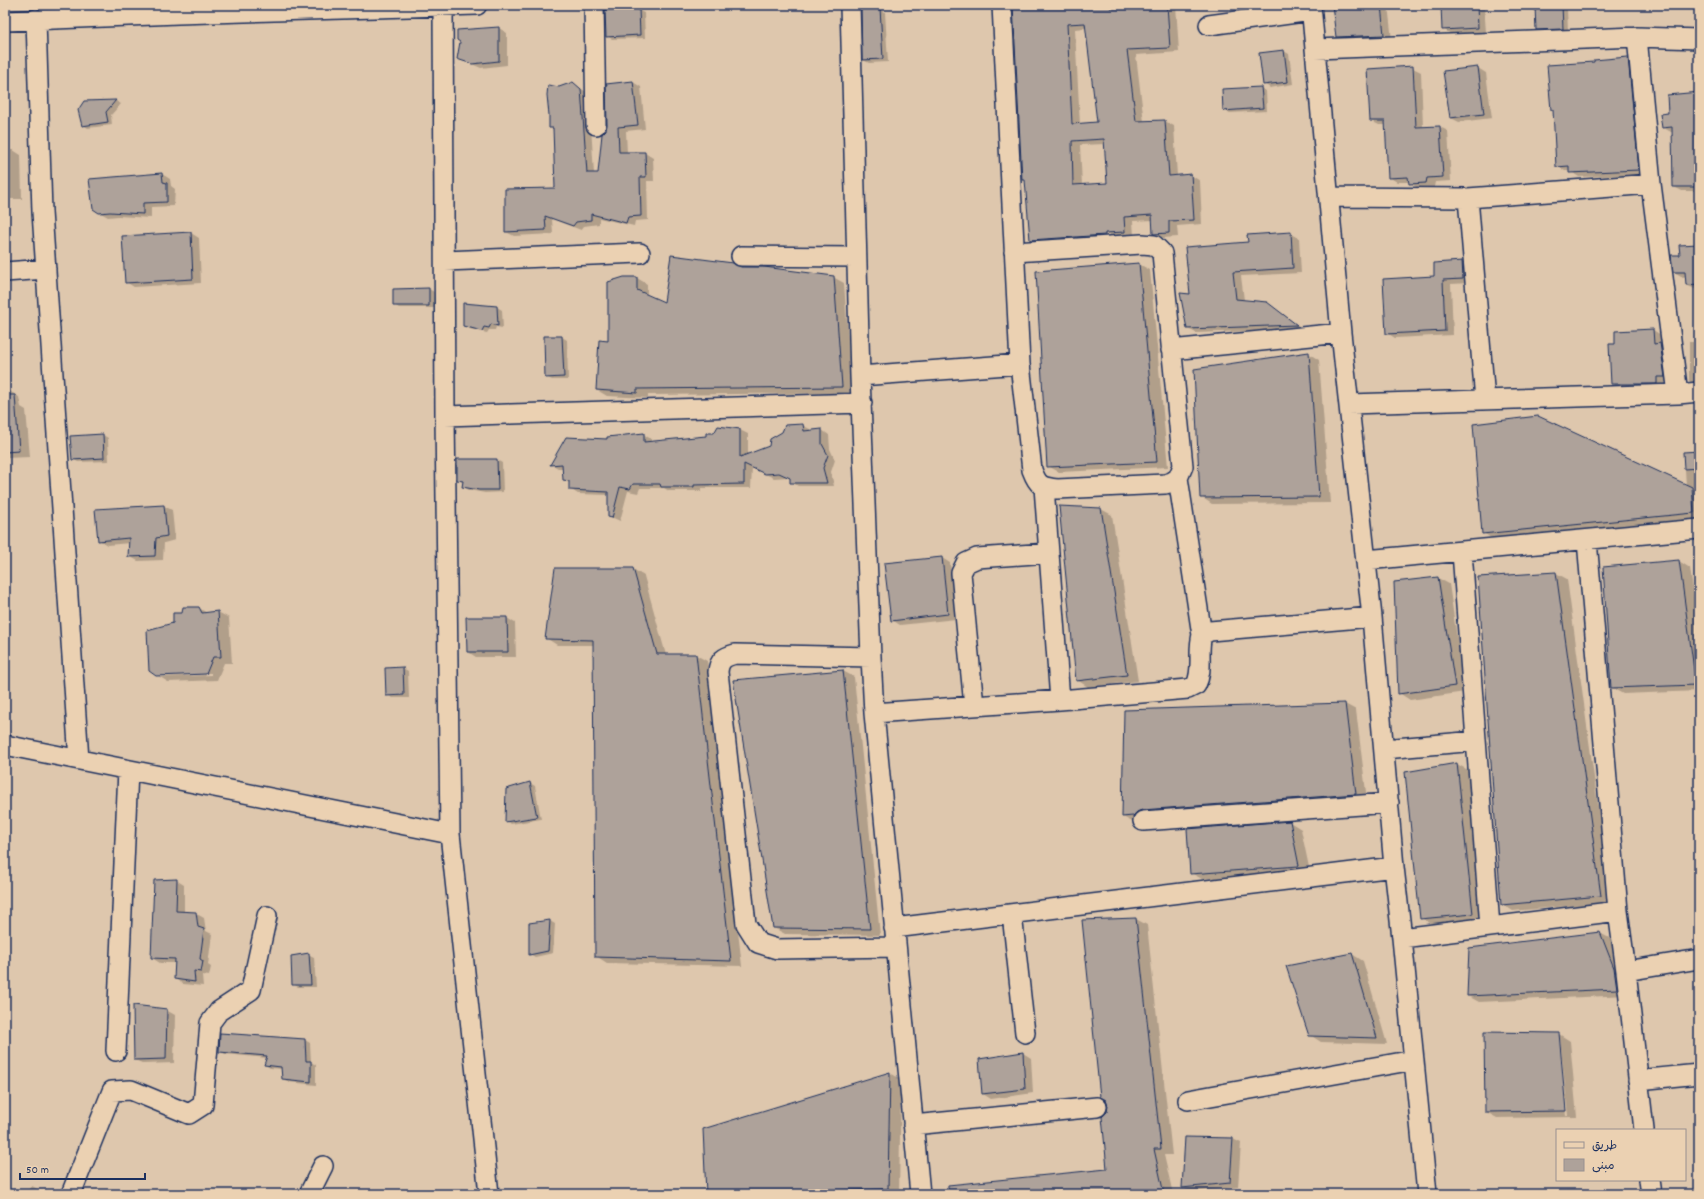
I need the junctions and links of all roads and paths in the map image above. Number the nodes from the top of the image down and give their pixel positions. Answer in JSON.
{"nodes":[{"id":1,"x":477,"y":5,"type":"edge"},
{"id":2,"x":594,"y":5,"type":"edge"},
{"id":3,"x":850,"y":5,"type":"edge"},
{"id":4,"x":1002,"y":5,"type":"edge"},
{"id":5,"x":443,"y":7,"type":"junction"},
{"id":6,"x":1311,"y":8,"type":"edge"},
{"id":7,"x":178,"y":10,"type":"edge"},
{"id":8,"x":36,"y":19,"type":"junction"},
{"id":9,"x":5,"y":21,"type":"edge"},
{"id":10,"x":1209,"y":26,"type":"dead end"},
{"id":11,"x":1636,"y":37,"type":"junction"},
{"id":12,"x":1699,"y":39,"type":"edge"},
{"id":13,"x":1315,"y":49,"type":"junction"},
{"id":14,"x":596,"y":125,"type":"dead end"},
{"id":15,"x":1651,"y":184,"type":"junction"},
{"id":16,"x":1329,"y":197,"type":"junction"},
{"id":17,"x":1468,"y":198,"type":"junction"},
{"id":18,"x":1014,"y":252,"type":"junction"},
{"id":19,"x":640,"y":253,"type":"dead end"},
{"id":20,"x":741,"y":256,"type":"dead end"},
{"id":21,"x":856,"y":257,"type":"junction"},
{"id":22,"x":445,"y":261,"type":"junction"},
{"id":23,"x":46,"y":269,"type":"junction"},
{"id":24,"x":5,"y":272,"type":"edge"},
{"id":25,"x":1341,"y":333,"type":"junction"},
{"id":26,"x":1170,"y":350,"type":"junction"},
{"id":27,"x":1020,"y":364,"type":"junction"},
{"id":28,"x":860,"y":376,"type":"junction"},
{"id":29,"x":1699,"y":392,"type":"edge"},
{"id":30,"x":1678,"y":394,"type":"junction"},
{"id":31,"x":1485,"y":400,"type":"junction"},
{"id":32,"x":862,"y":403,"type":"junction"},
{"id":33,"x":1349,"y":404,"type":"junction"},
{"id":34,"x":445,"y":416,"type":"junction"},
{"id":35,"x":1178,"y":478,"type":"junction"},
{"id":36,"x":1044,"y":488,"type":"junction"},
{"id":37,"x":1699,"y":530,"type":"edge"},
{"id":38,"x":1587,"y":540,"type":"junction"},
{"id":39,"x":1462,"y":552,"type":"junction"},
{"id":40,"x":1049,"y":553,"type":"junction"},
{"id":41,"x":1366,"y":560,"type":"junction"},
{"id":42,"x":1372,"y":618,"type":"junction"},
{"id":43,"x":1202,"y":635,"type":"junction"},
{"id":44,"x":871,"y":656,"type":"junction"},
{"id":45,"x":1060,"y":700,"type":"junction"},
{"id":46,"x":974,"y":706,"type":"junction"},
{"id":47,"x":874,"y":712,"type":"junction"},
{"id":48,"x":1476,"y":741,"type":"junction"},
{"id":49,"x":5,"y":744,"type":"edge"},
{"id":50,"x":1384,"y":750,"type":"junction"},
{"id":51,"x":78,"y":760,"type":"junction"},
{"id":52,"x":128,"y":770,"type":"junction"},
{"id":53,"x":1388,"y":803,"type":"junction"},
{"id":54,"x":1143,"y":821,"type":"dead end"},
{"id":55,"x":450,"y":834,"type":"junction"},
{"id":56,"x":1394,"y":867,"type":"junction"},
{"id":57,"x":1618,"y":911,"type":"junction"},
{"id":58,"x":1012,"y":914,"type":"junction"},
{"id":59,"x":267,"y":916,"type":"dead end"},
{"id":60,"x":1490,"y":927,"type":"junction"},
{"id":61,"x":894,"y":928,"type":"junction"},
{"id":62,"x":1402,"y":938,"type":"junction"},
{"id":63,"x":895,"y":947,"type":"junction"},
{"id":64,"x":1699,"y":959,"type":"edge"},
{"id":65,"x":1626,"y":971,"type":"junction"},
{"id":66,"x":1025,"y":1033,"type":"dead end"},
{"id":67,"x":116,"y":1051,"type":"dead end"},
{"id":68,"x":1414,"y":1060,"type":"junction"},
{"id":69,"x":1699,"y":1074,"type":"edge"},
{"id":70,"x":1638,"y":1080,"type":"junction"},
{"id":71,"x":1188,"y":1100,"type":"dead end"},
{"id":72,"x":1097,"y":1108,"type":"dead end"},
{"id":73,"x":913,"y":1125,"type":"junction"},
{"id":74,"x":1644,"y":1129,"type":"edge"},
{"id":75,"x":323,"y":1166,"type":"dead end"},
{"id":76,"x":1649,"y":1181,"type":"edge"},
{"id":77,"x":71,"y":1194,"type":"edge"},
{"id":78,"x":309,"y":1194,"type":"edge"},
{"id":79,"x":489,"y":1194,"type":"edge"},
{"id":80,"x":920,"y":1194,"type":"edge"},
{"id":81,"x":1427,"y":1194,"type":"edge"},
{"id":82,"x":1651,"y":1194,"type":"edge"}],
"edges":[{"from":1,"to":5,"type":"street"},
{"from":2,"to":14,"type":"street"},
{"from":3,"to":21,"type":"street"},
{"from":4,"to":18,"type":"street"},
{"from":5,"to":7,"type":"street"},
{"from":5,"to":22,"type":"street"},
{"from":6,"to":10,"type":"street"},
{"from":6,"to":13,"type":"street"},
{"from":7,"to":8,"type":"street"},
{"from":8,"to":9,"type":"street"},
{"from":8,"to":23,"type":"street"},
{"from":11,"to":12,"type":"street"},
{"from":11,"to":13,"type":"street"},
{"from":11,"to":15,"type":"street"},
{"from":13,"to":16,"type":"street"},
{"from":15,"to":17,"type":"street"},
{"from":15,"to":30,"type":"street"},
{"from":16,"to":17,"type":"street"},
{"from":16,"to":25,"type":"street"},
{"from":17,"to":31,"type":"street"},
{"from":18,"to":26,"type":"street"},
{"from":18,"to":27,"type":"street"},
{"from":19,"to":22,"type":"street"},
{"from":20,"to":21,"type":"street"},
{"from":21,"to":28,"type":"street"},
{"from":22,"to":34,"type":"street"},
{"from":23,"to":24,"type":"street"},
{"from":23,"to":51,"type":"street"},
{"from":25,"to":26,"type":"street"},
{"from":25,"to":33,"type":"street"},
{"from":26,"to":35,"type":"street"},
{"from":27,"to":28,"type":"street"},
{"from":27,"to":36,"type":"street"},
{"from":28,"to":32,"type":"street"},
{"from":29,"to":30,"type":"street"},
{"from":30,"to":31,"type":"street"},
{"from":31,"to":33,"type":"street"},
{"from":32,"to":34,"type":"street"},
{"from":32,"to":44,"type":"street"},
{"from":33,"to":41,"type":"street"},
{"from":34,"to":55,"type":"street"},
{"from":35,"to":36,"type":"street"},
{"from":35,"to":43,"type":"street"},
{"from":36,"to":40,"type":"street"},
{"from":37,"to":38,"type":"street"},
{"from":38,"to":39,"type":"street"},
{"from":38,"to":57,"type":"street"},
{"from":39,"to":41,"type":"street"},
{"from":39,"to":48,"type":"street"},
{"from":40,"to":45,"type":"street"},
{"from":40,"to":46,"type":"street"},
{"from":41,"to":42,"type":"street"},
{"from":42,"to":43,"type":"street"},
{"from":42,"to":50,"type":"street"},
{"from":43,"to":45,"type":"street"},
{"from":44,"to":47,"type":"street"},
{"from":44,"to":63,"type":"street"},
{"from":45,"to":46,"type":"street"},
{"from":46,"to":47,"type":"street"},
{"from":47,"to":61,"type":"street"},
{"from":48,"to":50,"type":"street"},
{"from":48,"to":60,"type":"street"},
{"from":49,"to":51,"type":"street"},
{"from":50,"to":53,"type":"street"},
{"from":51,"to":52,"type":"street"},
{"from":52,"to":55,"type":"street"},
{"from":52,"to":67,"type":"street"},
{"from":53,"to":54,"type":"street"},
{"from":53,"to":56,"type":"street"},
{"from":55,"to":79,"type":"street"},
{"from":56,"to":58,"type":"street"},
{"from":56,"to":62,"type":"street"},
{"from":57,"to":60,"type":"street"},
{"from":57,"to":65,"type":"street"},
{"from":58,"to":61,"type":"street"},
{"from":58,"to":66,"type":"street"},
{"from":59,"to":77,"type":"street"},
{"from":60,"to":62,"type":"street"},
{"from":61,"to":63,"type":"street"},
{"from":62,"to":68,"type":"street"},
{"from":63,"to":73,"type":"street"},
{"from":64,"to":65,"type":"street"},
{"from":65,"to":70,"type":"street"},
{"from":68,"to":71,"type":"street"},
{"from":68,"to":81,"type":"street"},
{"from":69,"to":70,"type":"street"},
{"from":70,"to":74,"type":"street"},
{"from":72,"to":73,"type":"street"},
{"from":73,"to":80,"type":"street"},
{"from":75,"to":78,"type":"street"},
{"from":76,"to":82,"type":"street"}]}
